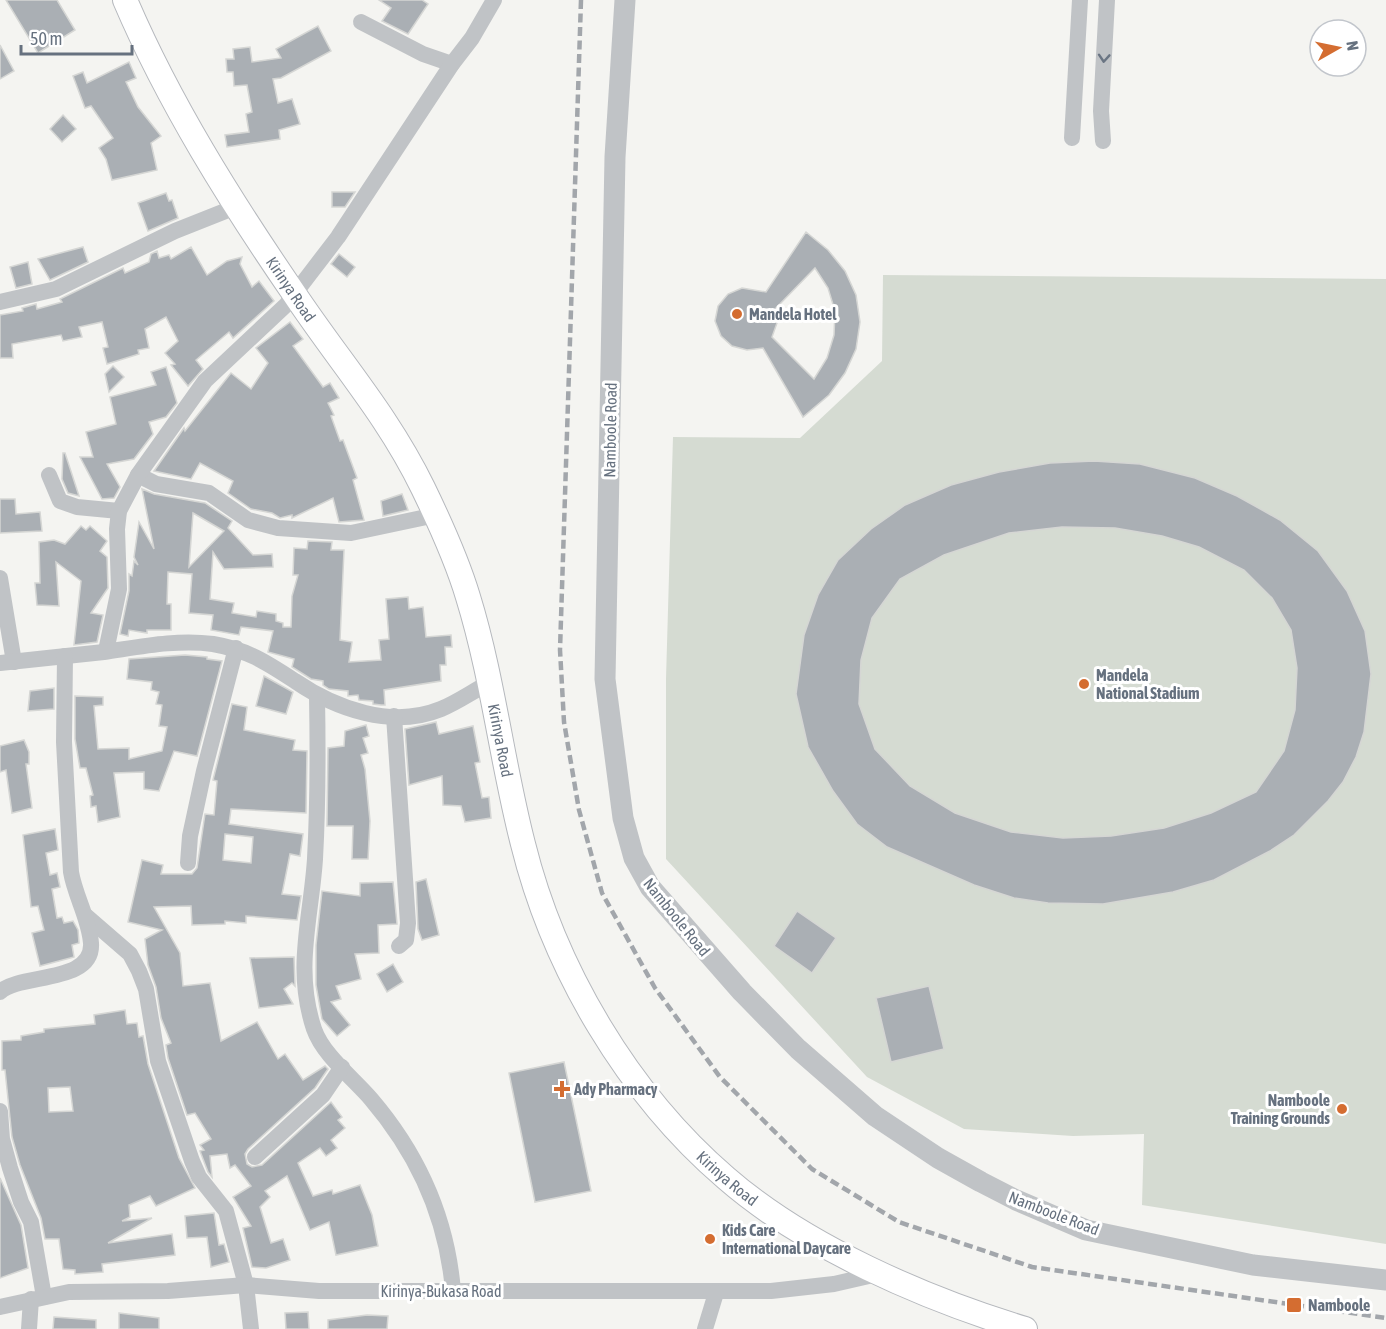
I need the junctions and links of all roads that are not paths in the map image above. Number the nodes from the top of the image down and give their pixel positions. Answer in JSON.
{"nodes":[{"id":1,"x":125,"y":0,"type":"edge"},
{"id":2,"x":494,"y":0,"type":"edge"},
{"id":3,"x":625,"y":0,"type":"edge"},
{"id":4,"x":1080,"y":0,"type":"edge"},
{"id":5,"x":1107,"y":0,"type":"edge"},
{"id":6,"x":361,"y":22,"type":"dead end"},
{"id":7,"x":452,"y":64,"type":"junction"},
{"id":8,"x":1072,"y":138,"type":"dead end"},
{"id":9,"x":1103,"y":141,"type":"dead end"},
{"id":10,"x":238,"y":206,"type":"junction"},
{"id":11,"x":294,"y":294,"type":"junction"},
{"id":12,"x":0,"y":302,"type":"edge"},
{"id":13,"x":138,"y":475,"type":"junction"},
{"id":14,"x":49,"y":476,"type":"dead end"},
{"id":15,"x":119,"y":511,"type":"junction"},
{"id":16,"x":436,"y":515,"type":"junction"},
{"id":17,"x":0,"y":578,"type":"edge"},
{"id":18,"x":236,"y":648,"type":"junction"},
{"id":19,"x":106,"y":651,"type":"junction"},
{"id":20,"x":65,"y":656,"type":"junction"},
{"id":21,"x":7,"y":662,"type":"edge"},
{"id":22,"x":489,"y":683,"type":"junction"},
{"id":23,"x":317,"y":696,"type":"junction"},
{"id":24,"x":394,"y":716,"type":"junction"},
{"id":25,"x":188,"y":863,"type":"dead end"},
{"id":26,"x":85,"y":915,"type":"junction"},
{"id":27,"x":399,"y":946,"type":"dead end"},
{"id":28,"x":0,"y":992,"type":"edge"},
{"id":29,"x":342,"y":1067,"type":"junction"},
{"id":30,"x":0,"y":1111,"type":"edge"},
{"id":31,"x":255,"y":1157,"type":"dead end"},
{"id":32,"x":882,"y":1273,"type":"junction"},
{"id":33,"x":1386,"y":1280,"type":"edge"},
{"id":34,"x":246,"y":1285,"type":"junction"},
{"id":35,"x":453,"y":1291,"type":"junction"},
{"id":36,"x":716,"y":1293,"type":"junction"},
{"id":37,"x":38,"y":1298,"type":"junction"},
{"id":38,"x":0,"y":1307,"type":"edge"},
{"id":39,"x":1019,"y":1328,"type":"edge"},
{"id":40,"x":29,"y":1329,"type":"edge"},
{"id":41,"x":251,"y":1329,"type":"edge"},
{"id":42,"x":705,"y":1329,"type":"edge"}],
"edges":[{"from":1,"to":10,"type":"main road","name":"Kirinya Road"},
{"from":2,"to":7,"type":"street"},
{"from":3,"to":33,"type":"street","name":"Namboole Road"},
{"from":4,"to":8,"type":"street"},
{"from":5,"to":9,"type":"street","one_way":true},
{"from":6,"to":7,"type":"street"},
{"from":7,"to":11,"type":"street"},
{"from":10,"to":11,"type":"main road","name":"Kirinya Road"},
{"from":10,"to":12,"type":"street"},
{"from":11,"to":13,"type":"street"},
{"from":11,"to":16,"type":"main road","name":"Kirinya Road"},
{"from":13,"to":15,"type":"street"},
{"from":13,"to":16,"type":"street"},
{"from":14,"to":15,"type":"street"},
{"from":15,"to":19,"type":"street"},
{"from":16,"to":22,"type":"main road","name":"Kirinya Road"},
{"from":17,"to":21,"type":"street"},
{"from":18,"to":19,"type":"street"},
{"from":18,"to":23,"type":"street"},
{"from":18,"to":25,"type":"street"},
{"from":19,"to":20,"type":"street"},
{"from":20,"to":21,"type":"street"},
{"from":20,"to":26,"type":"street"},
{"from":22,"to":24,"type":"street"},
{"from":22,"to":32,"type":"main road","name":"Kirinya Road"},
{"from":23,"to":24,"type":"street"},
{"from":23,"to":29,"type":"street"},
{"from":24,"to":27,"type":"street"},
{"from":26,"to":28,"type":"street"},
{"from":26,"to":34,"type":"street"},
{"from":29,"to":31,"type":"street"},
{"from":29,"to":35,"type":"street"},
{"from":30,"to":37,"type":"street"},
{"from":32,"to":36,"type":"street","name":"Kirinya-Bukasa Road"},
{"from":32,"to":39,"type":"main road","name":"Kirinya Road"},
{"from":34,"to":35,"type":"street","name":"Kirinya-Bukasa Road"},
{"from":34,"to":37,"type":"street","name":"Kirinya-Bukasa Road"},
{"from":34,"to":41,"type":"street"},
{"from":35,"to":36,"type":"street","name":"Kirinya-Bukasa Road"},
{"from":36,"to":42,"type":"street"},
{"from":37,"to":38,"type":"street","name":"Kirinya-Bukasa Road"},
{"from":37,"to":40,"type":"street"}]}
